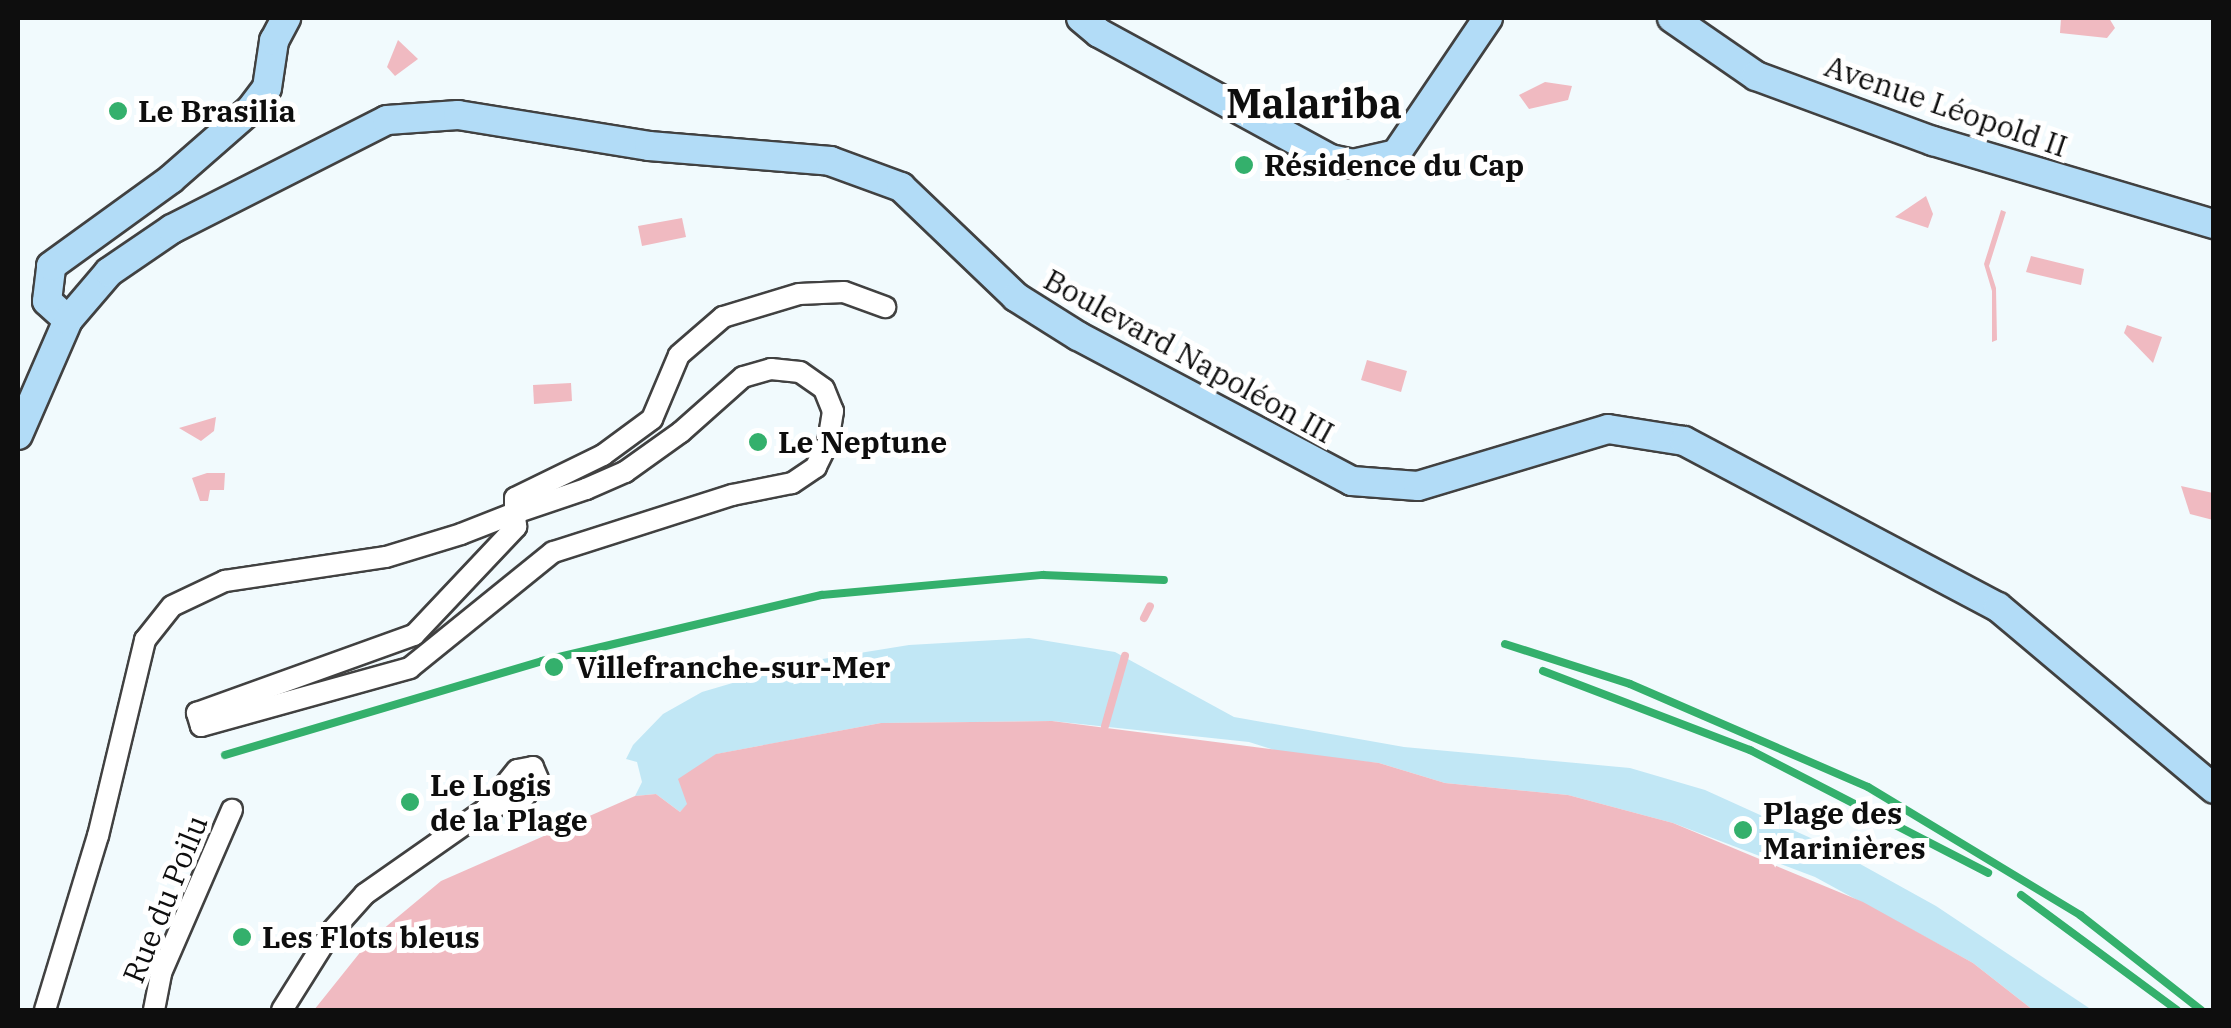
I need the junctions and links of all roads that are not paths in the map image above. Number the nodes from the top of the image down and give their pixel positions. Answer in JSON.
{"nodes":[{"id":1,"x":286,"y":18,"type":"edge"},
{"id":2,"x":1081,"y":18,"type":"edge"},
{"id":3,"x":1488,"y":18,"type":"edge"},
{"id":4,"x":1672,"y":18,"type":"edge"},
{"id":5,"x":2214,"y":224,"type":"edge"},
{"id":6,"x":885,"y":307,"type":"dead end"},
{"id":7,"x":68,"y":320,"type":"junction"},
{"id":8,"x":18,"y":435,"type":"edge"},
{"id":9,"x":515,"y":513,"type":"junction"},
{"id":10,"x":2214,"y":789,"type":"edge"},
{"id":11,"x":232,"y":810,"type":"dead end"},
{"id":12,"x":485,"y":810,"type":"dead end"},
{"id":13,"x":45,"y":1010,"type":"edge"},
{"id":14,"x":154,"y":1010,"type":"edge"},
{"id":15,"x":282,"y":1010,"type":"edge"}],
"edges":[{"from":1,"to":7,"type":"main road"},
{"from":2,"to":3,"type":"main road"},
{"from":4,"to":5,"type":"main road","name":"Avenue Léopold II"},
{"from":6,"to":9,"type":"street"},
{"from":7,"to":8,"type":"main road","name":"Boulevard Napoléon III"},
{"from":7,"to":10,"type":"main road","name":"Boulevard Napoléon III"},
{"from":9,"to":9,"type":"street"},
{"from":9,"to":13,"type":"street"},
{"from":11,"to":14,"type":"street","name":"Rue du Poilu"},
{"from":12,"to":15,"type":"street"}]}
